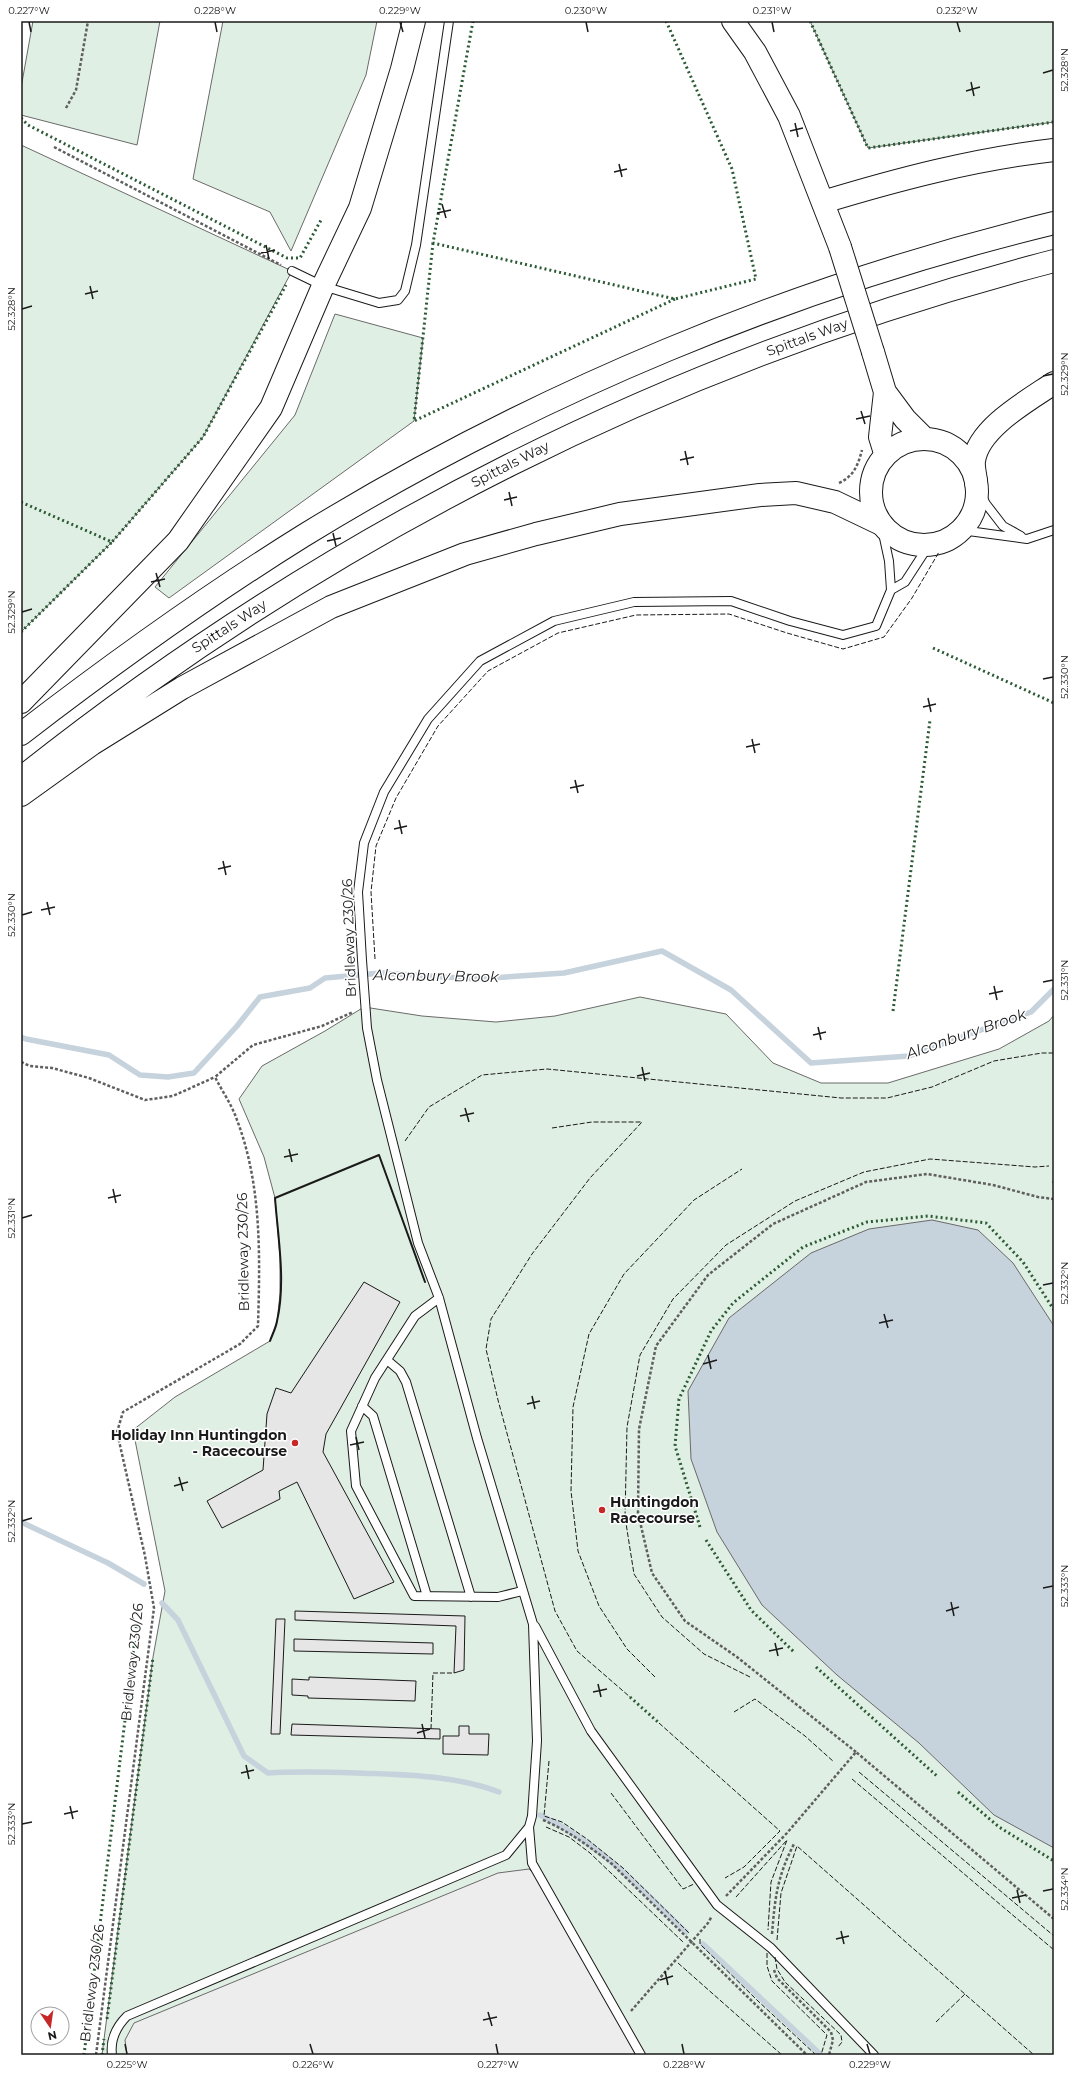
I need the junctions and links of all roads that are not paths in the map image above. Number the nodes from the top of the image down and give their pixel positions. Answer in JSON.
{"nodes":[{"id":1,"x":414,"y":21,"type":"edge"},
{"id":2,"x":450,"y":21,"type":"edge"},
{"id":3,"x":733,"y":21,"type":"edge"},
{"id":4,"x":1054,"y":150,"type":"edge"},
{"id":5,"x":823,"y":202,"type":"junction"},
{"id":6,"x":1054,"y":223,"type":"edge"},
{"id":7,"x":1054,"y":261,"type":"edge"},
{"id":8,"x":292,"y":270,"type":"road end"},
{"id":9,"x":323,"y":286,"type":"junction"},
{"id":10,"x":1054,"y":383,"type":"edge"},
{"id":11,"x":885,"y":392,"type":"junction"},
{"id":12,"x":925,"y":438,"type":"junction"},
{"id":13,"x":885,"y":453,"type":"junction"},
{"id":14,"x":977,"y":485,"type":"junction"},
{"id":15,"x":881,"y":524,"type":"junction"},
{"id":16,"x":961,"y":530,"type":"junction"},
{"id":17,"x":1054,"y":530,"type":"edge"},
{"id":18,"x":1027,"y":539,"type":"junction"},
{"id":19,"x":929,"y":545,"type":"junction"},
{"id":20,"x":891,"y":590,"type":"junction"},
{"id":21,"x":21,"y":702,"type":"edge"},
{"id":22,"x":21,"y":734,"type":"edge"},
{"id":23,"x":21,"y":778,"type":"edge"},
{"id":24,"x":21,"y":795,"type":"edge"},
{"id":25,"x":439,"y":1298,"type":"junction"},
{"id":26,"x":387,"y":1360,"type":"junction"},
{"id":27,"x":362,"y":1406,"type":"junction"},
{"id":28,"x":522,"y":1591,"type":"junction"},
{"id":29,"x":427,"y":1596,"type":"junction"},
{"id":30,"x":471,"y":1597,"type":"junction"},
{"id":31,"x":533,"y":1624,"type":"junction"},
{"id":32,"x":529,"y":1827,"type":"junction"},
{"id":33,"x":112,"y":2055,"type":"edge"},
{"id":34,"x":641,"y":2055,"type":"edge"},
{"id":35,"x":874,"y":2055,"type":"edge"}],
"edges":[{"from":1,"to":9,"type":"main road"},
{"from":2,"to":9,"type":"lane"},
{"from":3,"to":5,"type":"main road"},
{"from":4,"to":5,"type":"main road"},
{"from":5,"to":11,"type":"main road","bridge":true},
{"from":6,"to":22,"type":"main road"},
{"from":7,"to":23,"type":"main road","name":"Spittals Way"},
{"from":8,"to":9,"type":"lane"},
{"from":9,"to":21,"type":"main road"},
{"from":10,"to":14,"type":"main road"},
{"from":11,"to":12,"type":"main road"},
{"from":11,"to":13,"type":"main road"},
{"from":12,"to":13,"type":"main road"},
{"from":12,"to":14,"type":"main road"},
{"from":13,"to":15,"type":"main road"},
{"from":14,"to":16,"type":"main road"},
{"from":14,"to":18,"type":"lane"},
{"from":15,"to":19,"type":"main road"},
{"from":15,"to":20,"type":"lane"},
{"from":15,"to":24,"type":"main road"},
{"from":16,"to":18,"type":"lane"},
{"from":16,"to":19,"type":"main road"},
{"from":17,"to":18,"type":"lane"},
{"from":19,"to":20,"type":"lane"},
{"from":20,"to":25,"type":"lane","name":"Bridleway 230/26"},
{"from":25,"to":26,"type":"lane"},
{"from":25,"to":28,"type":"lane"},
{"from":26,"to":27,"type":"lane"},
{"from":26,"to":30,"type":"lane"},
{"from":27,"to":29,"type":"lane"},
{"from":27,"to":29,"type":"lane"},
{"from":28,"to":30,"type":"lane"},
{"from":28,"to":31,"type":"lane"},
{"from":29,"to":30,"type":"lane"},
{"from":31,"to":32,"type":"lane"},
{"from":31,"to":35,"type":"lane"},
{"from":32,"to":33,"type":"lane"},
{"from":32,"to":34,"type":"lane"}]}
